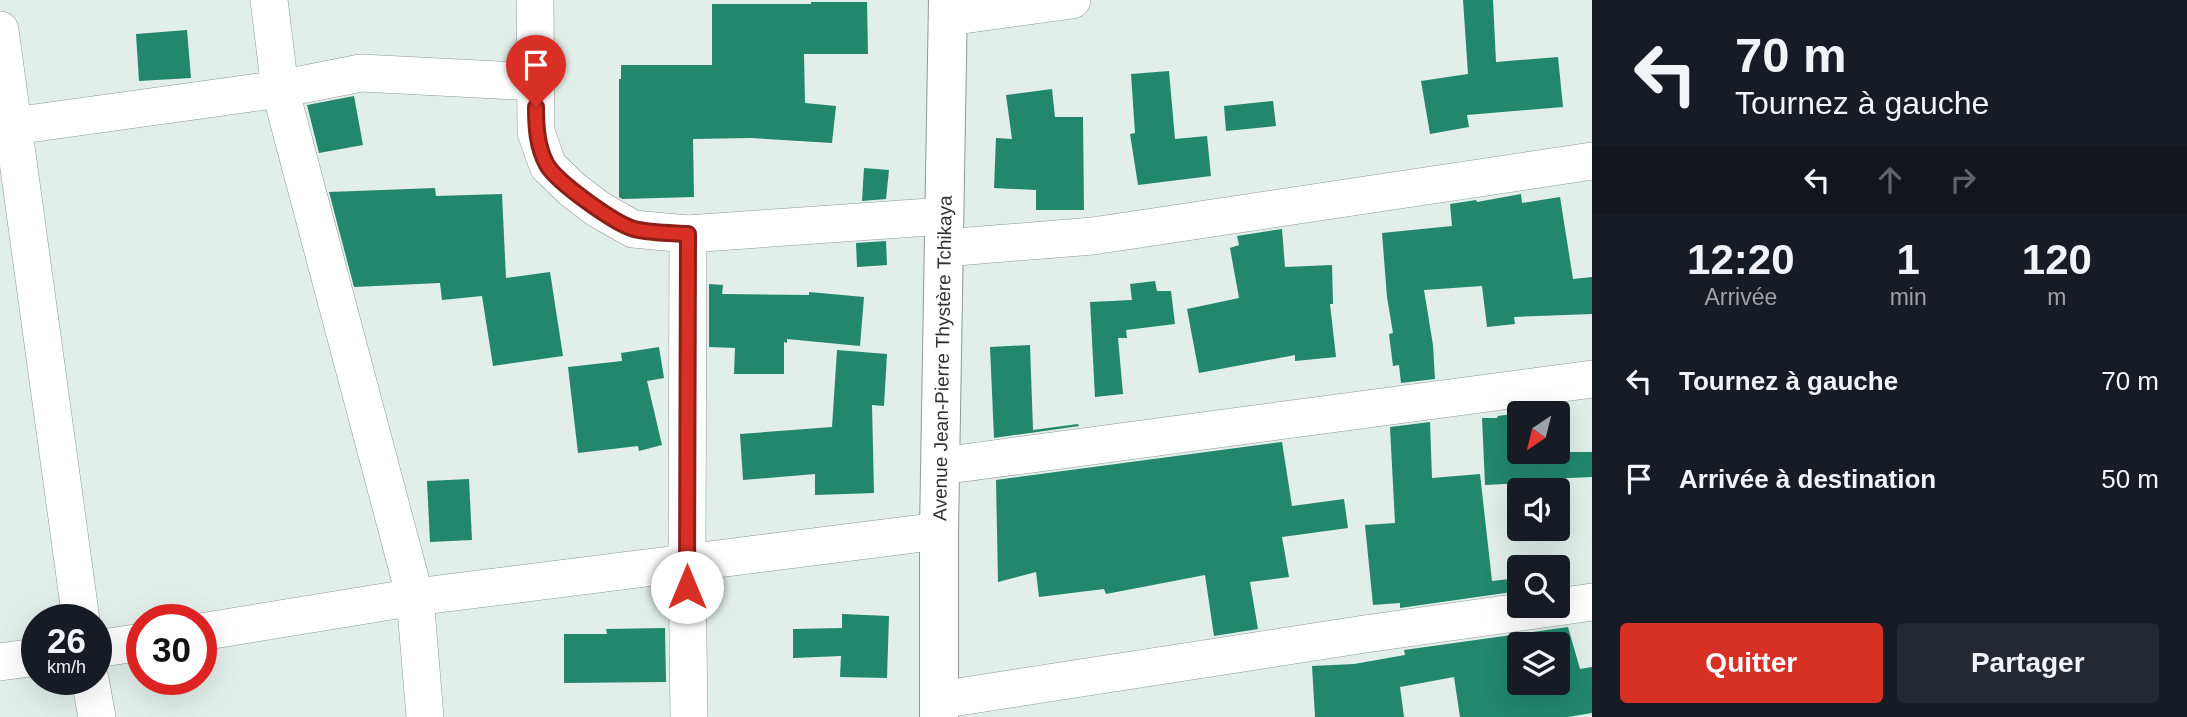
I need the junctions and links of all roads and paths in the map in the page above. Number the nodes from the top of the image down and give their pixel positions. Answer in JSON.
{"nodes":[{"id":1,"x":269,"y":0,"type":"edge"},
{"id":2,"x":535,"y":0,"type":"edge"},
{"id":3,"x":1072,"y":0,"type":"edge"},
{"id":4,"x":948,"y":8,"type":"edge"},
{"id":5,"x":0,"y":30,"type":"edge"},
{"id":6,"x":537,"y":82,"type":"junction"},
{"id":7,"x":280,"y":89,"type":"junction"},
{"id":8,"x":6,"y":127,"type":"edge"},
{"id":9,"x":1592,"y":162,"type":"edge"},
{"id":10,"x":944,"y":232,"type":"junction"},
{"id":11,"x":688,"y":234,"type":"junction"},
{"id":12,"x":1592,"y":379,"type":"edge"},
{"id":13,"x":941,"y":467,"type":"junction"},
{"id":14,"x":939,"y":531,"type":"junction"},
{"id":15,"x":687,"y":562,"type":"junction"},
{"id":16,"x":415,"y":597,"type":"junction"},
{"id":17,"x":1592,"y":602,"type":"edge"},
{"id":18,"x":79,"y":604,"type":"edge"},
{"id":19,"x":217,"y":629,"type":"edge"},
{"id":20,"x":21,"y":659,"type":"edge"},
{"id":21,"x":0,"y":662,"type":"edge"},
{"id":22,"x":93,"y":695,"type":"edge"},
{"id":23,"x":939,"y":708,"type":"edge"},
{"id":24,"x":97,"y":717,"type":"edge"},
{"id":25,"x":425,"y":717,"type":"edge"},
{"id":26,"x":689,"y":717,"type":"edge"}],
"edges":[{"from":1,"to":7,"type":"street"},
{"from":2,"to":6,"type":"street"},
{"from":3,"to":4,"type":"street"},
{"from":4,"to":10,"type":"street","name":"Avenue Jean-Pierre Thystère Tchikaya"},
{"from":5,"to":8,"type":"street"},
{"from":6,"to":7,"type":"street"},
{"from":6,"to":11,"type":"street"},
{"from":7,"to":8,"type":"street"},
{"from":7,"to":16,"type":"street"},
{"from":8,"to":18,"type":"street"},
{"from":9,"to":10,"type":"street"},
{"from":10,"to":11,"type":"street"},
{"from":10,"to":13,"type":"street","name":"Avenue Jean-Pierre Thystère Tchikaya"},
{"from":11,"to":15,"type":"street"},
{"from":12,"to":13,"type":"street"},
{"from":13,"to":14,"type":"street","name":"Avenue Jean-Pierre Thystère Tchikaya"},
{"from":14,"to":15,"type":"street"},
{"from":14,"to":23,"type":"street","name":"Avenue Jean-Pierre Thystère Tchikaya"},
{"from":15,"to":16,"type":"street"},
{"from":15,"to":26,"type":"street"},
{"from":16,"to":19,"type":"street"},
{"from":16,"to":25,"type":"street"},
{"from":17,"to":23,"type":"street"},
{"from":20,"to":21,"type":"street"},
{"from":22,"to":24,"type":"street"}]}
